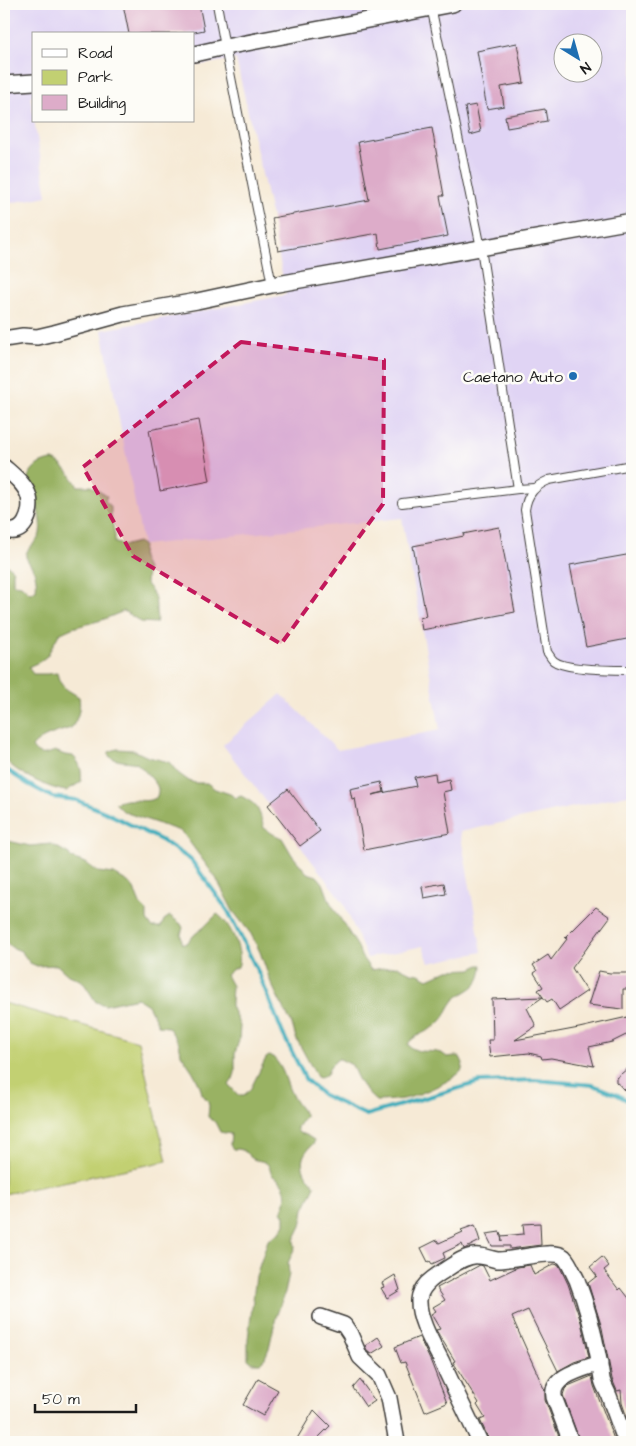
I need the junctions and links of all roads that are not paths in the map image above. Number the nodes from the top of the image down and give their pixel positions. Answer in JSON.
{"nodes":[{"id":1,"x":217,"y":4,"type":"edge"},
{"id":2,"x":453,"y":4,"type":"edge"},
{"id":3,"x":431,"y":6,"type":"edge"},
{"id":4,"x":224,"y":47,"type":"junction"},
{"id":5,"x":195,"y":54,"type":"edge"},
{"id":6,"x":32,"y":82,"type":"edge"},
{"id":7,"x":4,"y":84,"type":"edge"},
{"id":8,"x":632,"y":221,"type":"edge"},
{"id":9,"x":481,"y":248,"type":"junction"},
{"id":10,"x":272,"y":286,"type":"junction"},
{"id":11,"x":4,"y":339,"type":"edge"},
{"id":12,"x":632,"y":465,"type":"edge"},
{"id":13,"x":4,"y":467,"type":"edge"},
{"id":14,"x":518,"y":488,"type":"junction"},
{"id":15,"x":534,"y":488,"type":"junction"},
{"id":16,"x":402,"y":503,"type":"dead end"},
{"id":17,"x":4,"y":529,"type":"edge"},
{"id":18,"x":632,"y":670,"type":"edge"},
{"id":19,"x":321,"y":1317,"type":"dead end"},
{"id":20,"x":600,"y":1363,"type":"junction"},
{"id":21,"x":397,"y":1442,"type":"edge"},
{"id":22,"x":480,"y":1442,"type":"edge"},
{"id":23,"x":572,"y":1442,"type":"edge"},
{"id":24,"x":626,"y":1442,"type":"edge"}],
"edges":[{"from":1,"to":4,"type":"lane"},
{"from":2,"to":3,"type":"street"},
{"from":3,"to":4,"type":"street"},
{"from":3,"to":9,"type":"lane"},
{"from":4,"to":5,"type":"street"},
{"from":4,"to":10,"type":"lane"},
{"from":6,"to":7,"type":"street"},
{"from":8,"to":9,"type":"street"},
{"from":9,"to":10,"type":"street"},
{"from":9,"to":14,"type":"lane"},
{"from":10,"to":11,"type":"street"},
{"from":12,"to":15,"type":"lane"},
{"from":13,"to":17,"type":"street"},
{"from":14,"to":15,"type":"lane"},
{"from":14,"to":16,"type":"lane"},
{"from":15,"to":18,"type":"lane"},
{"from":19,"to":21,"type":"street"},
{"from":20,"to":22,"type":"street"},
{"from":20,"to":23,"type":"street"},
{"from":20,"to":24,"type":"street"}]}
